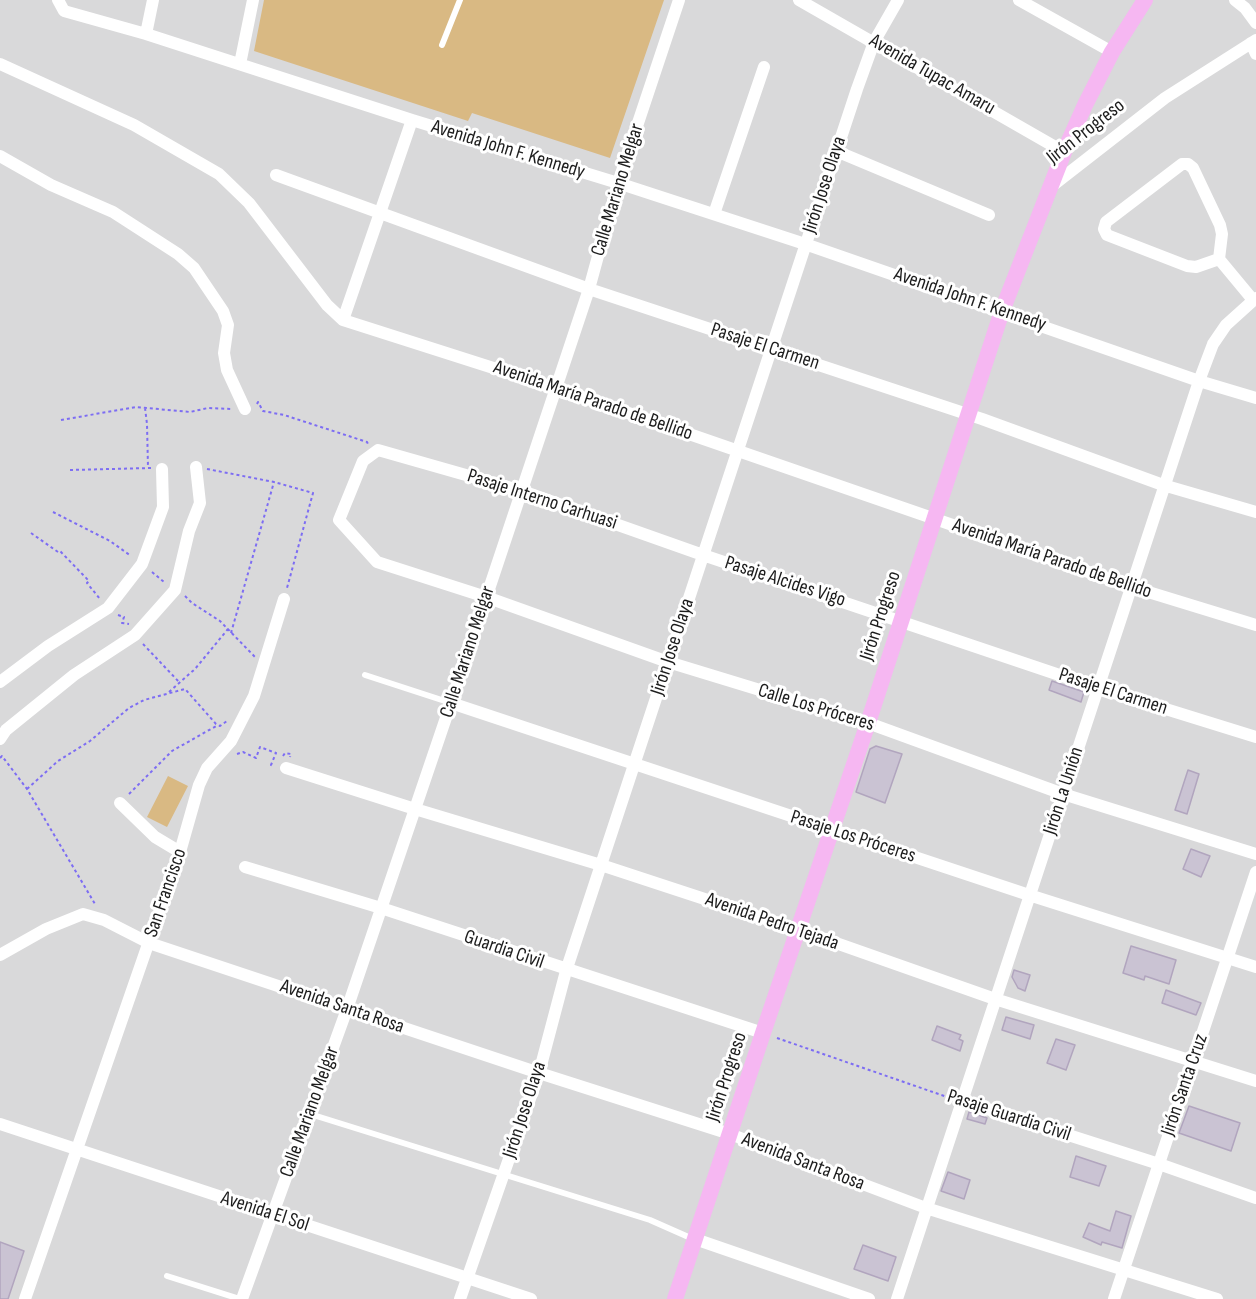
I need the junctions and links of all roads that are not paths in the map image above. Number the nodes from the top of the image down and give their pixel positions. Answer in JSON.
{"nodes":[{"id":1,"x":153,"y":0,"type":"edge"},
{"id":2,"x":253,"y":0,"type":"edge"},
{"id":3,"x":460,"y":0,"type":"edge"},
{"id":4,"x":679,"y":0,"type":"edge"},
{"id":5,"x":799,"y":0,"type":"edge"},
{"id":6,"x":898,"y":0,"type":"edge"},
{"id":7,"x":1019,"y":0,"type":"edge"},
{"id":8,"x":1145,"y":0,"type":"edge"},
{"id":9,"x":1235,"y":0,"type":"edge"},
{"id":10,"x":61,"y":5,"type":"edge"},
{"id":11,"x":1256,"y":24,"type":"edge"},
{"id":12,"x":146,"y":34,"type":"junction"},
{"id":13,"x":874,"y":42,"type":"junction"},
{"id":14,"x":442,"y":45,"type":"dead end"},
{"id":15,"x":1254,"y":46,"type":"edge"},
{"id":16,"x":1112,"y":52,"type":"junction"},
{"id":17,"x":0,"y":64,"type":"edge"},
{"id":18,"x":240,"y":64,"type":"junction"},
{"id":19,"x":764,"y":67,"type":"dead end"},
{"id":20,"x":412,"y":120,"type":"junction"},
{"id":21,"x":836,"y":152,"type":"junction"},
{"id":22,"x":1064,"y":152,"type":"junction"},
{"id":23,"x":0,"y":156,"type":"edge"},
{"id":24,"x":276,"y":175,"type":"dead end"},
{"id":25,"x":618,"y":183,"type":"junction"},
{"id":26,"x":1052,"y":186,"type":"junction"},
{"id":27,"x":380,"y":213,"type":"junction"},
{"id":28,"x":714,"y":214,"type":"junction"},
{"id":29,"x":988,"y":215,"type":"dead end"},
{"id":30,"x":805,"y":244,"type":"junction"},
{"id":31,"x":1219,"y":259,"type":"junction"},
{"id":32,"x":589,"y":289,"type":"junction"},
{"id":33,"x":1255,"y":299,"type":"edge"},
{"id":34,"x":1002,"y":311,"type":"junction"},
{"id":35,"x":343,"y":320,"type":"junction"},
{"id":36,"x":772,"y":349,"type":"junction"},
{"id":37,"x":1199,"y":381,"type":"junction"},
{"id":38,"x":556,"y":388,"type":"junction"},
{"id":39,"x":1256,"y":398,"type":"edge"},
{"id":40,"x":245,"y":409,"type":"road end"},
{"id":41,"x":968,"y":415,"type":"junction"},
{"id":42,"x":738,"y":450,"type":"junction"},
{"id":43,"x":196,"y":467,"type":"road end"},
{"id":44,"x":162,"y":469,"type":"road end"},
{"id":45,"x":1163,"y":485,"type":"junction"},
{"id":46,"x":522,"y":491,"type":"junction"},
{"id":47,"x":1256,"y":512,"type":"edge"},
{"id":48,"x":935,"y":519,"type":"junction"},
{"id":49,"x":703,"y":555,"type":"junction"},
{"id":50,"x":377,"y":562,"type":"joint"},
{"id":51,"x":1132,"y":587,"type":"junction"},
{"id":52,"x":486,"y":597,"type":"junction"},
{"id":53,"x":284,"y":599,"type":"road end"},
{"id":54,"x":902,"y":620,"type":"junction"},
{"id":55,"x":1256,"y":625,"type":"edge"},
{"id":56,"x":668,"y":662,"type":"junction"},
{"id":57,"x":365,"y":675,"type":"dead end"},
{"id":58,"x":0,"y":682,"type":"edge"},
{"id":59,"x":1098,"y":688,"type":"junction"},
{"id":60,"x":451,"y":703,"type":"junction"},
{"id":61,"x":868,"y":723,"type":"junction"},
{"id":62,"x":1256,"y":737,"type":"edge"},
{"id":63,"x":0,"y":739,"type":"edge"},
{"id":64,"x":635,"y":764,"type":"junction"},
{"id":65,"x":281,"y":765,"type":"road end"},
{"id":66,"x":1063,"y":794,"type":"junction"},
{"id":67,"x":120,"y":803,"type":"road end"},
{"id":68,"x":415,"y":809,"type":"junction"},
{"id":69,"x":832,"y":830,"type":"junction"},
{"id":70,"x":180,"y":852,"type":"junction"},
{"id":71,"x":1256,"y":854,"type":"edge"},
{"id":72,"x":601,"y":865,"type":"junction"},
{"id":73,"x":245,"y":867,"type":"dead end"},
{"id":74,"x":1256,"y":872,"type":"edge"},
{"id":75,"x":1029,"y":895,"type":"junction"},
{"id":76,"x":381,"y":909,"type":"junction"},
{"id":77,"x":800,"y":930,"type":"junction"},
{"id":78,"x":149,"y":943,"type":"junction"},
{"id":79,"x":0,"y":955,"type":"edge"},
{"id":80,"x":1228,"y":958,"type":"junction"},
{"id":81,"x":1256,"y":967,"type":"edge"},
{"id":82,"x":566,"y":970,"type":"junction"},
{"id":83,"x":995,"y":999,"type":"junction"},
{"id":84,"x":347,"y":1009,"type":"junction"},
{"id":85,"x":763,"y":1033,"type":"junction"},
{"id":86,"x":1194,"y":1060,"type":"junction"},
{"id":87,"x":539,"y":1073,"type":"junction"},
{"id":88,"x":1256,"y":1081,"type":"edge"},
{"id":89,"x":962,"y":1101,"type":"junction"},
{"id":90,"x":309,"y":1113,"type":"junction"},
{"id":91,"x":0,"y":1124,"type":"edge"},
{"id":92,"x":730,"y":1134,"type":"junction"},
{"id":93,"x":76,"y":1150,"type":"junction"},
{"id":94,"x":1159,"y":1164,"type":"junction"},
{"id":95,"x":504,"y":1173,"type":"junction"},
{"id":96,"x":1256,"y":1198,"type":"edge"},
{"id":97,"x":926,"y":1208,"type":"junction"},
{"id":98,"x":272,"y":1214,"type":"junction"},
{"id":99,"x":695,"y":1239,"type":"junction"},
{"id":100,"x":1124,"y":1269,"type":"junction"},
{"id":101,"x":167,"y":1276,"type":"dead end"},
{"id":102,"x":467,"y":1278,"type":"junction"},
{"id":103,"x":25,"y":1299,"type":"edge"},
{"id":104,"x":241,"y":1299,"type":"edge"},
{"id":105,"x":460,"y":1299,"type":"edge"},
{"id":106,"x":531,"y":1299,"type":"edge"},
{"id":107,"x":675,"y":1299,"type":"edge"},
{"id":108,"x":869,"y":1299,"type":"edge"},
{"id":109,"x":897,"y":1299,"type":"edge"},
{"id":110,"x":1114,"y":1299,"type":"edge"},
{"id":111,"x":1217,"y":1299,"type":"edge"}],
"edges":[{"from":1,"to":12,"type":"street"},
{"from":2,"to":18,"type":"street"},
{"from":3,"to":14,"type":"lane"},
{"from":4,"to":25,"type":"street","name":"Calle Mariano Melgar"},
{"from":5,"to":13,"type":"street","name":"Avenida Tupac Amaru"},
{"from":6,"to":13,"type":"street","name":"Jirón Jose Olaya"},
{"from":7,"to":16,"type":"street"},
{"from":8,"to":16,"type":"street"},
{"from":9,"to":11,"type":"street"},
{"from":10,"to":12,"type":"street","name":"Avenida John F. Kennedy"},
{"from":12,"to":18,"type":"street","name":"Avenida John F. Kennedy"},
{"from":13,"to":21,"type":"street","name":"Jirón Jose Olaya"},
{"from":13,"to":22,"type":"street","name":"Avenida Tupac Amaru"},
{"from":15,"to":26,"type":"street","name":"Jirón Progreso"},
{"from":16,"to":22,"type":"street"},
{"from":17,"to":35,"type":"street","name":"Avenida María Parado de Bellido"},
{"from":18,"to":20,"type":"street","name":"Avenida John F. Kennedy"},
{"from":19,"to":28,"type":"street"},
{"from":20,"to":25,"type":"street","name":"Avenida John F. Kennedy"},
{"from":20,"to":27,"type":"street"},
{"from":21,"to":29,"type":"street"},
{"from":21,"to":30,"type":"street","name":"Jirón Jose Olaya"},
{"from":22,"to":26,"type":"street"},
{"from":23,"to":40,"type":"street"},
{"from":24,"to":27,"type":"street","name":"Pasaje El Carmen"},
{"from":25,"to":28,"type":"street","name":"Avenida John F. Kennedy"},
{"from":25,"to":32,"type":"street","name":"Calle Mariano Melgar"},
{"from":26,"to":34,"type":"street","name":"Jirón Progreso"},
{"from":27,"to":32,"type":"street","name":"Pasaje El Carmen"},
{"from":27,"to":35,"type":"street"},
{"from":28,"to":30,"type":"street","name":"Avenida John F. Kennedy"},
{"from":30,"to":34,"type":"street","name":"Avenida John F. Kennedy"},
{"from":30,"to":36,"type":"street","name":"Jirón Jose Olaya"},
{"from":31,"to":31,"type":"street"},
{"from":31,"to":33,"type":"street"},
{"from":32,"to":36,"type":"street","name":"Pasaje El Carmen"},
{"from":32,"to":38,"type":"street","name":"Calle Mariano Melgar"},
{"from":33,"to":37,"type":"street","name":"Jirón La Unión"},
{"from":34,"to":37,"type":"street","name":"Avenida John F. Kennedy"},
{"from":34,"to":41,"type":"street","name":"Jirón Progreso"},
{"from":35,"to":38,"type":"street","name":"Avenida María Parado de Bellido"},
{"from":36,"to":41,"type":"street","name":"Pasaje El Carmen"},
{"from":36,"to":42,"type":"street","name":"Jirón Jose Olaya"},
{"from":37,"to":39,"type":"street","name":"Avenida John F. Kennedy"},
{"from":37,"to":45,"type":"street","name":"Jirón La Unión"},
{"from":38,"to":42,"type":"street","name":"Avenida María Parado de Bellido"},
{"from":38,"to":46,"type":"street","name":"Calle Mariano Melgar"},
{"from":41,"to":45,"type":"street","name":"Pasaje El Carmen"},
{"from":41,"to":48,"type":"street","name":"Jirón Progreso"},
{"from":42,"to":48,"type":"street","name":"Avenida María Parado de Bellido"},
{"from":42,"to":49,"type":"street","name":"Jirón Jose Olaya"},
{"from":43,"to":63,"type":"street"},
{"from":44,"to":58,"type":"street"},
{"from":45,"to":47,"type":"street","name":"Pasaje El Carmen"},
{"from":45,"to":51,"type":"street","name":"Jirón La Unión"},
{"from":46,"to":49,"type":"street","name":"Pasaje Interno Carhuasi"},
{"from":46,"to":50,"type":"street","name":"Pasaje Interno Carhuasi"},
{"from":46,"to":52,"type":"street","name":"Calle Mariano Melgar"},
{"from":48,"to":51,"type":"street","name":"Avenida María Parado de Bellido"},
{"from":48,"to":54,"type":"street","name":"Jirón Progreso"},
{"from":49,"to":54,"type":"street","name":"Pasaje Alcides Vigo"},
{"from":49,"to":56,"type":"street","name":"Jirón Jose Olaya"},
{"from":50,"to":52,"type":"street","name":"Calle Los Próceres"},
{"from":51,"to":55,"type":"street","name":"Avenida María Parado de Bellido"},
{"from":51,"to":59,"type":"street","name":"Jirón La Unión"},
{"from":52,"to":56,"type":"street","name":"Calle Los Próceres"},
{"from":52,"to":60,"type":"street","name":"Calle Mariano Melgar"},
{"from":53,"to":70,"type":"street","name":"San Francisco"},
{"from":54,"to":59,"type":"street","name":"Pasaje El Carmen"},
{"from":54,"to":61,"type":"street","name":"Jirón Progreso"},
{"from":56,"to":61,"type":"street","name":"Calle Los Próceres"},
{"from":56,"to":64,"type":"street","name":"Jirón Jose Olaya"},
{"from":57,"to":60,"type":"lane"},
{"from":59,"to":62,"type":"street","name":"Pasaje El Carmen"},
{"from":59,"to":66,"type":"street","name":"Jirón La Unión"},
{"from":60,"to":64,"type":"street","name":"Pasaje Los Próceres"},
{"from":60,"to":68,"type":"street","name":"Calle Mariano Melgar"},
{"from":61,"to":66,"type":"street","name":"Calle Los Próceres"},
{"from":61,"to":69,"type":"street","name":"Jirón Progreso"},
{"from":64,"to":69,"type":"street","name":"Pasaje Los Próceres"},
{"from":64,"to":72,"type":"street","name":"Jirón Jose Olaya"},
{"from":65,"to":68,"type":"street","name":"Avenida Pedro Tejada"},
{"from":66,"to":71,"type":"street","name":"Calle Los Próceres"},
{"from":66,"to":75,"type":"street","name":"Jirón La Unión"},
{"from":67,"to":70,"type":"street"},
{"from":68,"to":72,"type":"street","name":"Avenida Pedro Tejada"},
{"from":68,"to":76,"type":"street","name":"Calle Mariano Melgar"},
{"from":69,"to":75,"type":"street","name":"Pasaje Los Próceres"},
{"from":69,"to":77,"type":"street","name":"Jirón Progreso"},
{"from":70,"to":78,"type":"street","name":"San Francisco"},
{"from":72,"to":77,"type":"street","name":"Avenida Pedro Tejada"},
{"from":72,"to":82,"type":"street","name":"Jirón Jose Olaya"},
{"from":73,"to":76,"type":"street","name":"Guardia Civil"},
{"from":74,"to":80,"type":"street","name":"Jirón Santa Cruz"},
{"from":75,"to":80,"type":"street","name":"Pasaje Los Próceres"},
{"from":75,"to":83,"type":"street","name":"Jirón La Unión"},
{"from":76,"to":82,"type":"street","name":"Guardia Civil"},
{"from":76,"to":84,"type":"street","name":"Calle Mariano Melgar"},
{"from":77,"to":83,"type":"street","name":"Avenida Pedro Tejada"},
{"from":77,"to":85,"type":"street","name":"Jirón Progreso"},
{"from":78,"to":79,"type":"street","name":"Avenida Santa Rosa"},
{"from":78,"to":84,"type":"street","name":"Avenida Santa Rosa"},
{"from":78,"to":93,"type":"street","name":"San Francisco"},
{"from":80,"to":81,"type":"street","name":"Pasaje Los Próceres"},
{"from":80,"to":86,"type":"street","name":"Jirón Santa Cruz"},
{"from":82,"to":85,"type":"street","name":"Guardia Civil"},
{"from":82,"to":87,"type":"street","name":"Jirón Jose Olaya"},
{"from":83,"to":86,"type":"street","name":"Avenida Pedro Tejada"},
{"from":83,"to":89,"type":"street","name":"Jirón La Unión"},
{"from":84,"to":87,"type":"street","name":"Avenida Santa Rosa"},
{"from":84,"to":90,"type":"street","name":"Calle Mariano Melgar"},
{"from":85,"to":92,"type":"street","name":"Jirón Progreso"},
{"from":86,"to":88,"type":"street","name":"Avenida Pedro Tejada"},
{"from":86,"to":94,"type":"street","name":"Jirón Santa Cruz"},
{"from":87,"to":92,"type":"street","name":"Avenida Santa Rosa"},
{"from":87,"to":95,"type":"street","name":"Jirón Jose Olaya"},
{"from":89,"to":94,"type":"street","name":"Pasaje Guardia Civil"},
{"from":89,"to":97,"type":"street","name":"Jirón La Unión"},
{"from":90,"to":95,"type":"lane"},
{"from":90,"to":98,"type":"street","name":"Calle Mariano Melgar"},
{"from":91,"to":93,"type":"street","name":"Avenida El Sol"},
{"from":92,"to":97,"type":"street","name":"Avenida Santa Rosa"},
{"from":92,"to":99,"type":"street","name":"Jirón Progreso"},
{"from":93,"to":98,"type":"street","name":"Avenida El Sol"},
{"from":93,"to":103,"type":"street","name":"San Francisco"},
{"from":94,"to":96,"type":"street","name":"Pasaje Guardia Civil"},
{"from":94,"to":100,"type":"street","name":"Jirón Santa Cruz"},
{"from":95,"to":99,"type":"lane"},
{"from":95,"to":102,"type":"street","name":"Jirón Jose Olaya"},
{"from":97,"to":100,"type":"street","name":"Avenida Santa Rosa"},
{"from":97,"to":109,"type":"street","name":"Jirón La Unión"},
{"from":98,"to":102,"type":"street","name":"Avenida El Sol"},
{"from":98,"to":104,"type":"street","name":"Calle Mariano Melgar"},
{"from":99,"to":107,"type":"street","name":"Jirón Progreso"},
{"from":99,"to":108,"type":"street"},
{"from":100,"to":110,"type":"street","name":"Jirón Santa Cruz"},
{"from":100,"to":111,"type":"street","name":"Avenida Santa Rosa"},
{"from":101,"to":104,"type":"lane"},
{"from":102,"to":105,"type":"street","name":"Jirón Jose Olaya"},
{"from":102,"to":106,"type":"street","name":"Avenida El Sol"}]}
